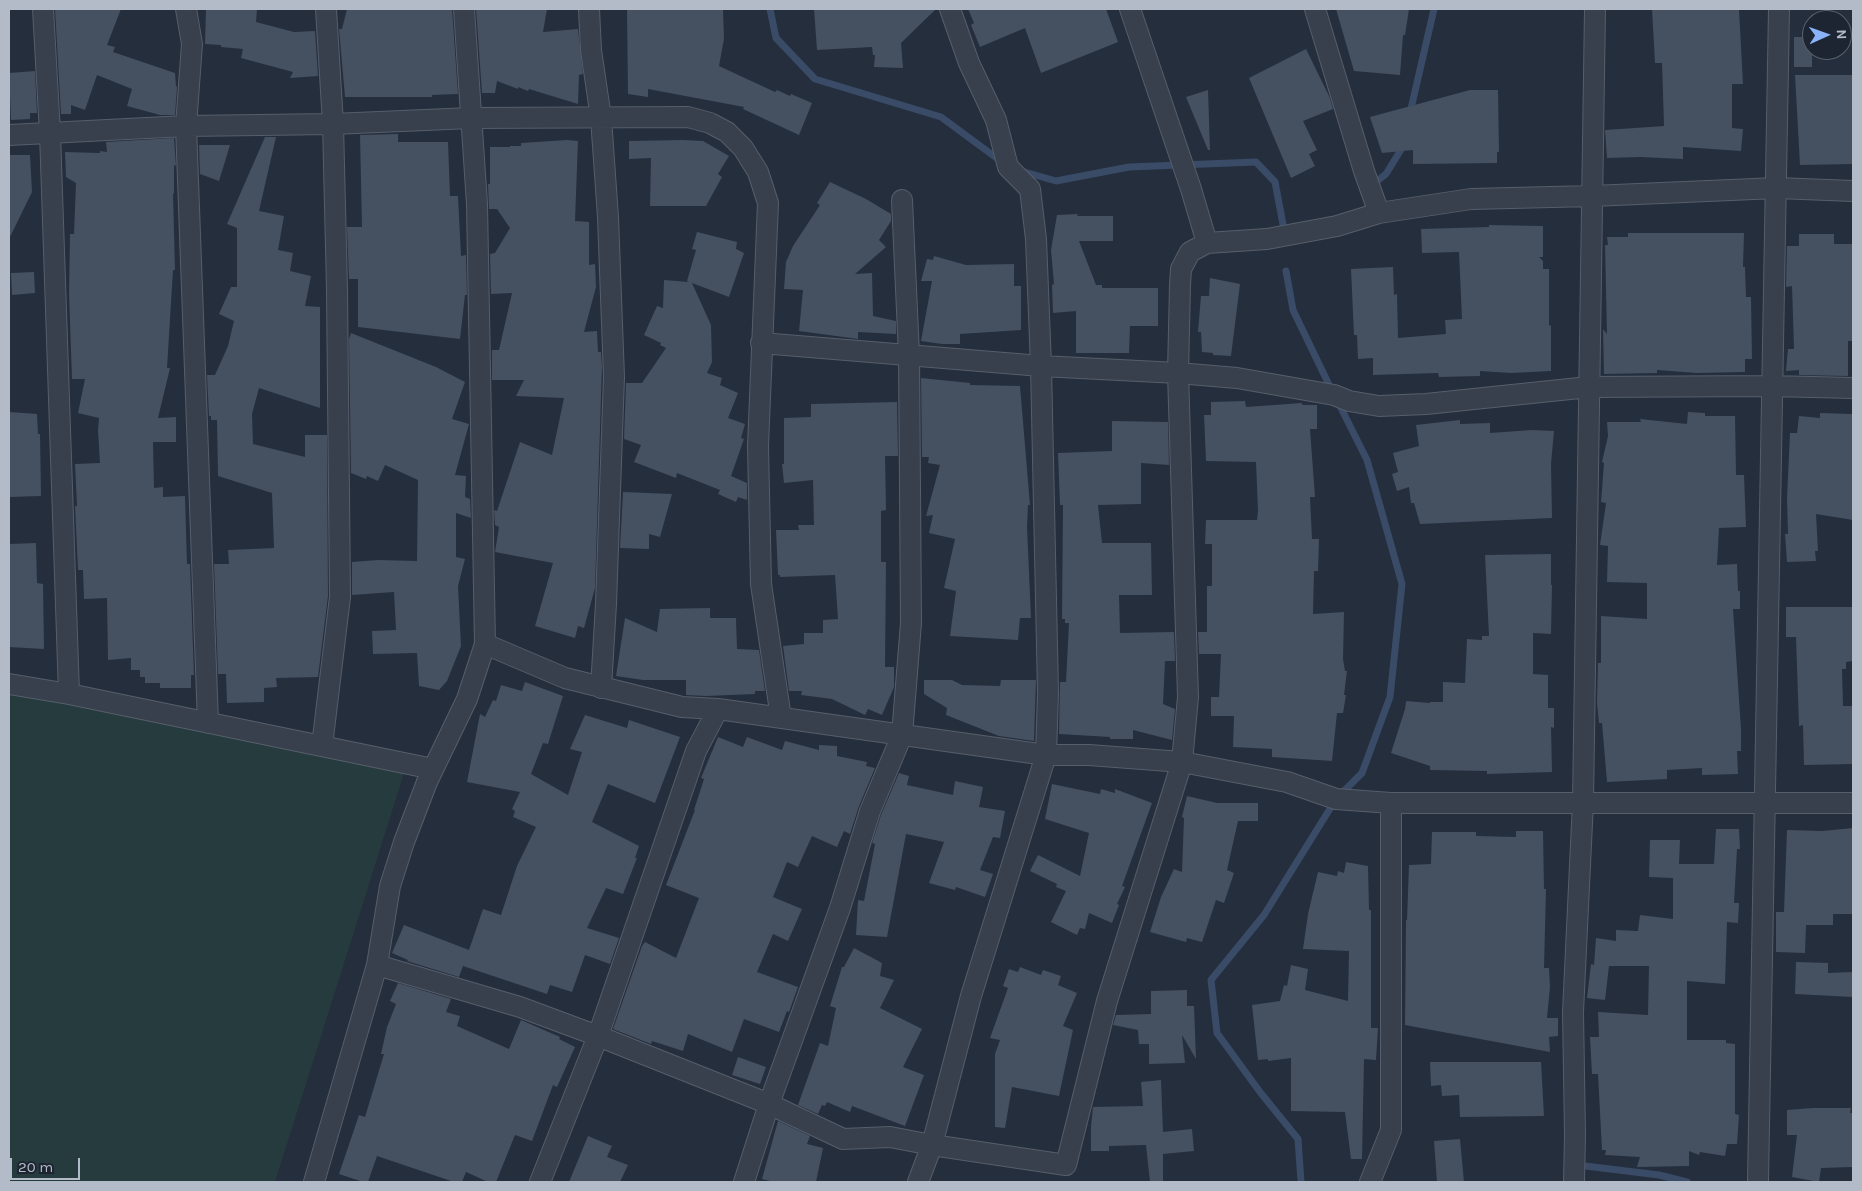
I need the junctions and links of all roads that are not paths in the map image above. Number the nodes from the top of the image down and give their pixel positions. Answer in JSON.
{"nodes":[{"id":1,"x":43,"y":9,"type":"edge"},
{"id":2,"x":186,"y":9,"type":"edge"},
{"id":3,"x":326,"y":9,"type":"edge"},
{"id":4,"x":464,"y":9,"type":"edge"},
{"id":5,"x":590,"y":9,"type":"edge"},
{"id":6,"x":950,"y":9,"type":"edge"},
{"id":7,"x":1130,"y":9,"type":"edge"},
{"id":8,"x":1315,"y":9,"type":"edge"},
{"id":9,"x":1595,"y":9,"type":"edge"},
{"id":10,"x":1779,"y":9,"type":"edge"},
{"id":11,"x":471,"y":118,"type":"junction"},
{"id":12,"x":601,"y":118,"type":"junction"},
{"id":13,"x":333,"y":124,"type":"junction"},
{"id":14,"x":186,"y":126,"type":"junction"},
{"id":15,"x":50,"y":133,"type":"junction"},
{"id":16,"x":9,"y":135,"type":"edge"},
{"id":17,"x":1777,"y":188,"type":"junction"},
{"id":18,"x":1853,"y":191,"type":"edge"},
{"id":19,"x":1592,"y":196,"type":"junction"},
{"id":20,"x":902,"y":200,"type":"dead end"},
{"id":21,"x":1379,"y":213,"type":"junction"},
{"id":22,"x":1207,"y":243,"type":"junction"},
{"id":23,"x":761,"y":343,"type":"junction"},
{"id":24,"x":909,"y":355,"type":"junction"},
{"id":25,"x":1041,"y":366,"type":"junction"},
{"id":26,"x":1178,"y":373,"type":"junction"},
{"id":27,"x":1589,"y":386,"type":"junction"},
{"id":28,"x":1772,"y":386,"type":"junction"},
{"id":29,"x":1853,"y":388,"type":"edge"},
{"id":30,"x":485,"y":644,"type":"junction"},
{"id":31,"x":9,"y":684,"type":"edge"},
{"id":32,"x":601,"y":688,"type":"junction"},
{"id":33,"x":69,"y":694,"type":"junction"},
{"id":34,"x":718,"y":709,"type":"junction"},
{"id":35,"x":782,"y":718,"type":"junction"},
{"id":36,"x":208,"y":723,"type":"junction"},
{"id":37,"x":902,"y":735,"type":"junction"},
{"id":38,"x":322,"y":746,"type":"junction"},
{"id":39,"x":1046,"y":755,"type":"junction"},
{"id":40,"x":1182,"y":762,"type":"junction"},
{"id":41,"x":433,"y":769,"type":"junction"},
{"id":42,"x":1390,"y":802,"type":"junction"},
{"id":43,"x":1583,"y":802,"type":"junction"},
{"id":44,"x":1853,"y":803,"type":"edge"},
{"id":45,"x":1765,"y":804,"type":"junction"},
{"id":46,"x":377,"y":965,"type":"junction"},
{"id":47,"x":598,"y":1036,"type":"junction"},
{"id":48,"x":769,"y":1104,"type":"junction"},
{"id":49,"x":932,"y":1145,"type":"junction"},
{"id":50,"x":314,"y":1182,"type":"edge"},
{"id":51,"x":540,"y":1182,"type":"edge"},
{"id":52,"x":744,"y":1182,"type":"edge"},
{"id":53,"x":918,"y":1182,"type":"edge"},
{"id":54,"x":1370,"y":1182,"type":"edge"},
{"id":55,"x":1574,"y":1182,"type":"edge"},
{"id":56,"x":1758,"y":1182,"type":"edge"}],
"edges":[{"from":1,"to":15,"type":"street"},
{"from":2,"to":14,"type":"street"},
{"from":3,"to":13,"type":"street"},
{"from":4,"to":11,"type":"street"},
{"from":5,"to":12,"type":"street"},
{"from":6,"to":25,"type":"street"},
{"from":7,"to":22,"type":"street"},
{"from":8,"to":21,"type":"street"},
{"from":9,"to":19,"type":"street"},
{"from":10,"to":17,"type":"street"},
{"from":11,"to":12,"type":"street"},
{"from":11,"to":13,"type":"street"},
{"from":11,"to":30,"type":"street"},
{"from":12,"to":23,"type":"street"},
{"from":12,"to":32,"type":"street"},
{"from":13,"to":14,"type":"street"},
{"from":13,"to":38,"type":"street"},
{"from":14,"to":15,"type":"street"},
{"from":14,"to":36,"type":"street"},
{"from":15,"to":16,"type":"street"},
{"from":15,"to":33,"type":"street"},
{"from":17,"to":18,"type":"street"},
{"from":17,"to":19,"type":"street"},
{"from":17,"to":28,"type":"street"},
{"from":19,"to":21,"type":"street"},
{"from":19,"to":27,"type":"street"},
{"from":20,"to":24,"type":"street"},
{"from":21,"to":22,"type":"street"},
{"from":22,"to":26,"type":"street"},
{"from":23,"to":24,"type":"street"},
{"from":23,"to":35,"type":"street"},
{"from":24,"to":25,"type":"street"},
{"from":24,"to":37,"type":"street"},
{"from":25,"to":26,"type":"street"},
{"from":25,"to":39,"type":"street"},
{"from":26,"to":27,"type":"street"},
{"from":26,"to":40,"type":"street"},
{"from":27,"to":28,"type":"street"},
{"from":27,"to":43,"type":"street"},
{"from":28,"to":29,"type":"street"},
{"from":28,"to":45,"type":"street"},
{"from":30,"to":32,"type":"street"},
{"from":30,"to":41,"type":"street"},
{"from":31,"to":33,"type":"street"},
{"from":32,"to":34,"type":"street"},
{"from":33,"to":36,"type":"street"},
{"from":34,"to":35,"type":"street"},
{"from":34,"to":47,"type":"street"},
{"from":35,"to":37,"type":"street"},
{"from":36,"to":38,"type":"street"},
{"from":37,"to":39,"type":"street"},
{"from":37,"to":48,"type":"street"},
{"from":38,"to":41,"type":"street"},
{"from":39,"to":40,"type":"street"},
{"from":39,"to":49,"type":"street"},
{"from":40,"to":42,"type":"street"},
{"from":40,"to":49,"type":"street"},
{"from":41,"to":46,"type":"street"},
{"from":42,"to":43,"type":"street"},
{"from":42,"to":54,"type":"street"},
{"from":43,"to":45,"type":"street"},
{"from":43,"to":55,"type":"street"},
{"from":44,"to":45,"type":"street"},
{"from":45,"to":56,"type":"street"},
{"from":46,"to":47,"type":"street"},
{"from":46,"to":50,"type":"street"},
{"from":47,"to":48,"type":"street"},
{"from":47,"to":51,"type":"street"},
{"from":48,"to":49,"type":"street"},
{"from":48,"to":52,"type":"street"},
{"from":49,"to":53,"type":"street"}]}
